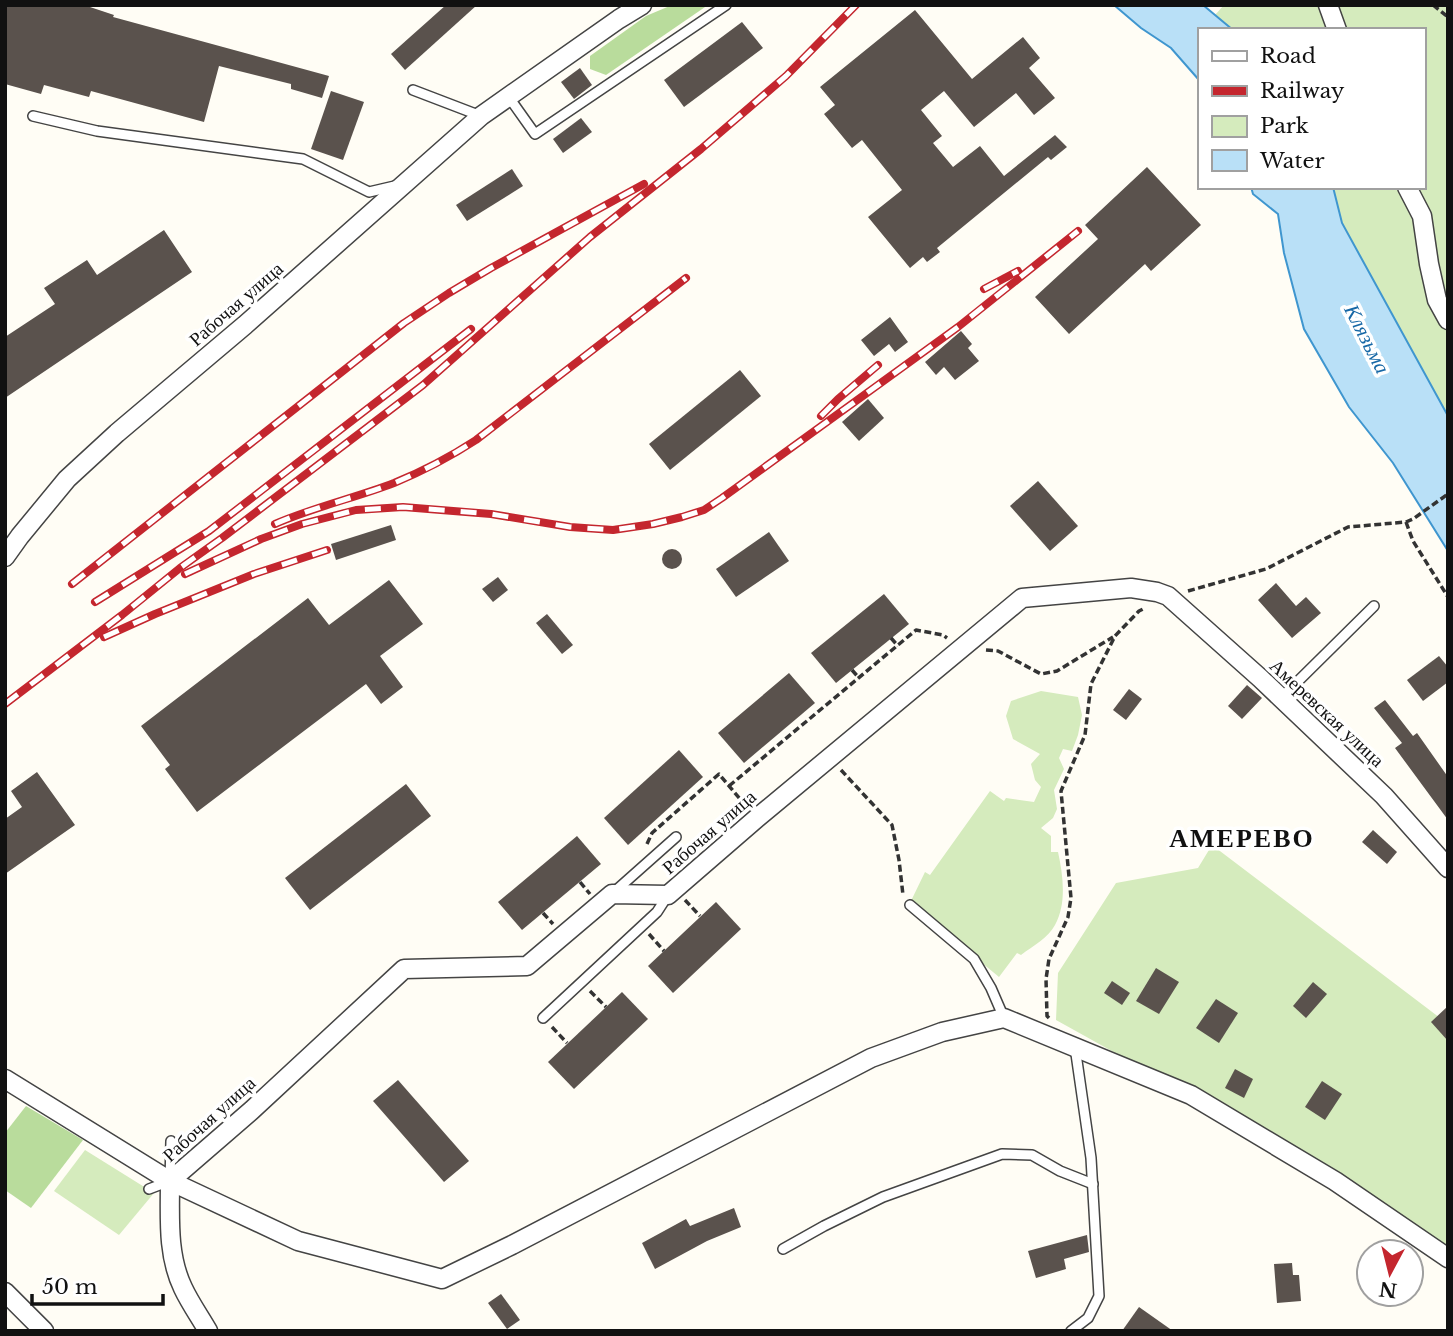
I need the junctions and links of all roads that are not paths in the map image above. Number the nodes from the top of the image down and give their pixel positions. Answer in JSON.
{"nodes":[{"id":1,"x":642,"y":5,"type":"edge"},
{"id":2,"x":726,"y":5,"type":"edge"},
{"id":3,"x":1328,"y":5,"type":"edge"},
{"id":4,"x":1336,"y":28,"type":"edge"},
{"id":5,"x":413,"y":90,"type":"dead end"},
{"id":6,"x":508,"y":96,"type":"junction"},
{"id":7,"x":33,"y":116,"type":"dead end"},
{"id":8,"x":481,"y":116,"type":"junction"},
{"id":9,"x":404,"y":184,"type":"junction"},
{"id":10,"x":1408,"y":189,"type":"edge"},
{"id":11,"x":1448,"y":320,"type":"edge"},
{"id":12,"x":13,"y":538,"type":"edge"},
{"id":13,"x":5,"y":557,"type":"edge"},
{"id":14,"x":1168,"y":596,"type":"joint"},
{"id":15,"x":1374,"y":606,"type":"dead end"},
{"id":16,"x":1281,"y":698,"type":"junction"},
{"id":17,"x":676,"y":838,"type":"dead end"},
{"id":18,"x":1448,"y":868,"type":"edge"},
{"id":19,"x":612,"y":894,"type":"junction"},
{"id":20,"x":668,"y":895,"type":"junction"},
{"id":21,"x":910,"y":905,"type":"road end"},
{"id":22,"x":543,"y":1018,"type":"road end"},
{"id":23,"x":1004,"y":1018,"type":"junction"},
{"id":24,"x":1075,"y":1047,"type":"junction"},
{"id":25,"x":5,"y":1079,"type":"edge"},
{"id":26,"x":172,"y":1142,"type":"dead end"},
{"id":27,"x":170,"y":1181,"type":"junction"},
{"id":28,"x":1093,"y":1184,"type":"junction"},
{"id":29,"x":149,"y":1189,"type":"dead end"},
{"id":30,"x":783,"y":1249,"type":"dead end"},
{"id":31,"x":1448,"y":1258,"type":"edge"},
{"id":32,"x":5,"y":1292,"type":"edge"},
{"id":33,"x":44,"y":1331,"type":"edge"},
{"id":34,"x":208,"y":1331,"type":"edge"},
{"id":35,"x":1071,"y":1331,"type":"edge"}],
"edges":[{"from":1,"to":6,"type":"street","name":"Рабочая улица"},
{"from":2,"to":6,"type":"lane"},
{"from":3,"to":4,"type":"street"},
{"from":5,"to":8,"type":"lane"},
{"from":6,"to":8,"type":"street","name":"Рабочая улица"},
{"from":7,"to":9,"type":"lane"},
{"from":8,"to":9,"type":"street","name":"Рабочая улица"},
{"from":9,"to":12,"type":"street","name":"Рабочая улица"},
{"from":10,"to":11,"type":"street"},
{"from":12,"to":13,"type":"street","name":"Рабочая улица"},
{"from":14,"to":16,"type":"street","name":"Амеревская улица"},
{"from":14,"to":20,"type":"street","name":"Рабочая улица"},
{"from":15,"to":16,"type":"lane"},
{"from":16,"to":18,"type":"street","name":"Амеревская улица"},
{"from":17,"to":19,"type":"lane"},
{"from":19,"to":20,"type":"street","name":"Рабочая улица"},
{"from":19,"to":27,"type":"street","name":"Рабочая улица"},
{"from":20,"to":22,"type":"lane"},
{"from":21,"to":23,"type":"lane"},
{"from":23,"to":24,"type":"street"},
{"from":23,"to":27,"type":"street"},
{"from":24,"to":28,"type":"lane"},
{"from":24,"to":31,"type":"street"},
{"from":25,"to":27,"type":"street","name":"Рабочая улица"},
{"from":26,"to":27,"type":"lane"},
{"from":27,"to":29,"type":"lane"},
{"from":27,"to":34,"type":"street"},
{"from":28,"to":30,"type":"lane"},
{"from":28,"to":35,"type":"lane"},
{"from":32,"to":33,"type":"street"}]}
